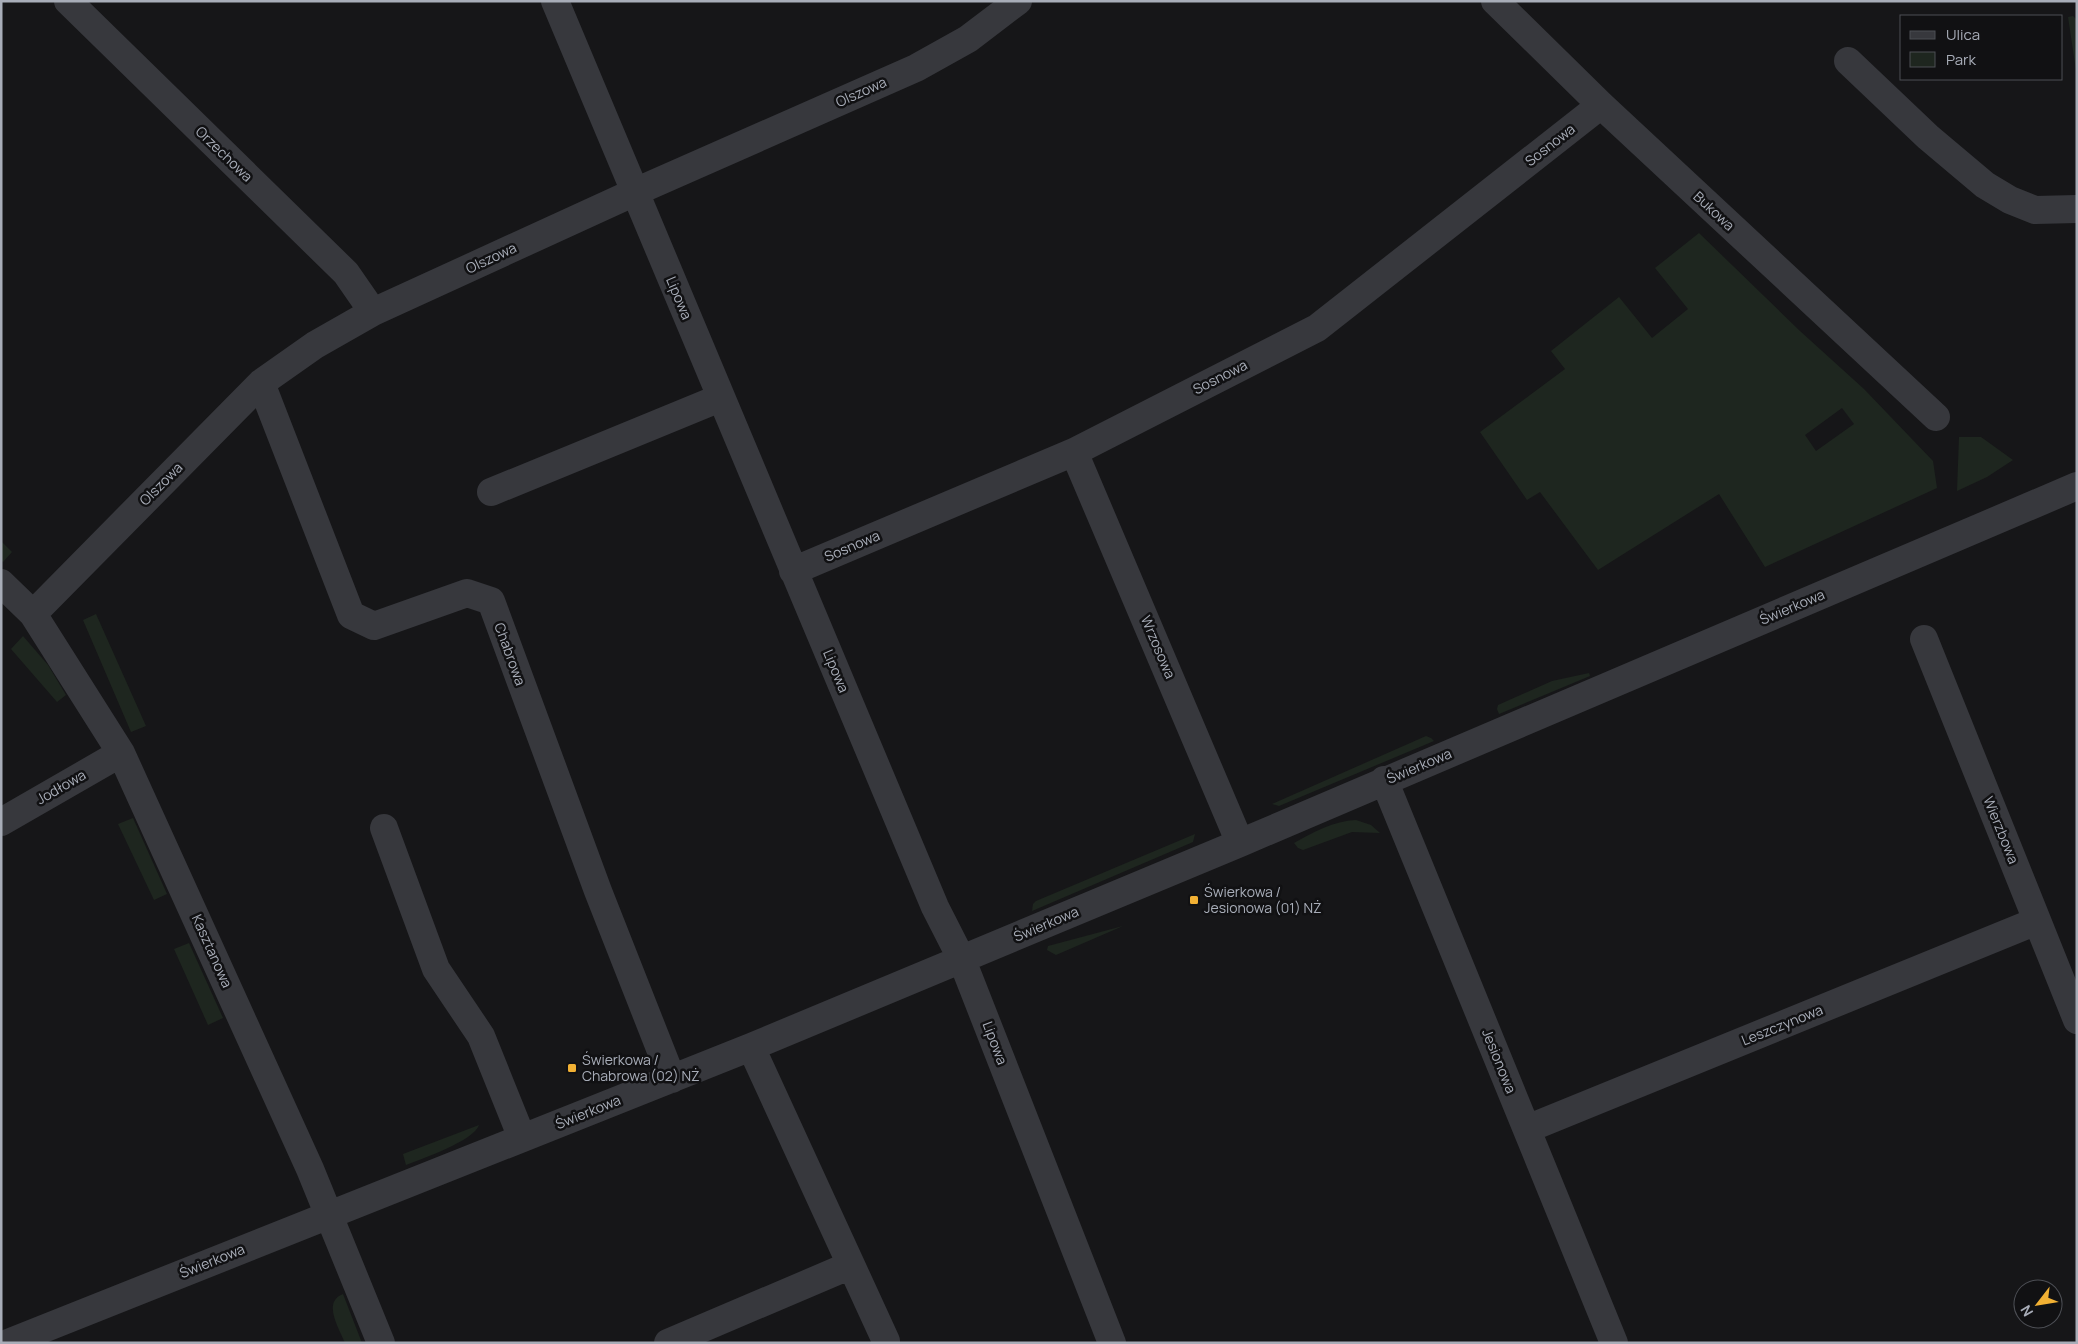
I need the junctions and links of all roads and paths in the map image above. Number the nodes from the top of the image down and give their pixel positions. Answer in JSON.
{"nodes":[{"id":1,"x":68,"y":1,"type":"edge"},
{"id":2,"x":554,"y":1,"type":"edge"},
{"id":3,"x":1018,"y":1,"type":"edge"},
{"id":4,"x":1495,"y":1,"type":"edge"},
{"id":5,"x":1848,"y":61,"type":"dead end"},
{"id":6,"x":1601,"y":105,"type":"junction"},
{"id":7,"x":635,"y":192,"type":"junction"},
{"id":8,"x":2077,"y":209,"type":"edge"},
{"id":9,"x":373,"y":312,"type":"junction"},
{"id":10,"x":261,"y":383,"type":"junction"},
{"id":11,"x":720,"y":398,"type":"junction"},
{"id":12,"x":1936,"y":417,"type":"dead end"},
{"id":13,"x":1074,"y":452,"type":"junction"},
{"id":14,"x":2077,"y":486,"type":"edge"},
{"id":15,"x":491,"y":492,"type":"dead end"},
{"id":16,"x":794,"y":571,"type":"junction"},
{"id":17,"x":1,"y":583,"type":"edge"},
{"id":18,"x":33,"y":614,"type":"junction"},
{"id":19,"x":1924,"y":639,"type":"dead end"},
{"id":20,"x":121,"y":753,"type":"junction"},
{"id":21,"x":1384,"y":780,"type":"junction"},
{"id":22,"x":1,"y":822,"type":"edge"},
{"id":23,"x":384,"y":828,"type":"dead end"},
{"id":24,"x":1240,"y":843,"type":"junction"},
{"id":25,"x":2037,"y":921,"type":"junction"},
{"id":26,"x":962,"y":960,"type":"junction"},
{"id":27,"x":2077,"y":1020,"type":"edge"},
{"id":28,"x":751,"y":1048,"type":"junction"},
{"id":29,"x":672,"y":1079,"type":"junction"},
{"id":30,"x":1527,"y":1129,"type":"junction"},
{"id":31,"x":522,"y":1138,"type":"junction"},
{"id":32,"x":330,"y":1214,"type":"junction"},
{"id":33,"x":851,"y":1265,"type":"junction"},
{"id":34,"x":886,"y":1340,"type":"dead end"},
{"id":35,"x":8,"y":1343,"type":"edge"},
{"id":36,"x":381,"y":1343,"type":"edge"},
{"id":37,"x":668,"y":1343,"type":"edge"},
{"id":38,"x":1112,"y":1343,"type":"edge"},
{"id":39,"x":1614,"y":1343,"type":"edge"}],
"edges":[{"from":1,"to":9,"type":"street","name":"Orzechowa"},
{"from":2,"to":7,"type":"street","name":"Lipowa"},
{"from":3,"to":7,"type":"street","name":"Olszowa"},
{"from":4,"to":6,"type":"street","name":"Bukowa"},
{"from":5,"to":8,"type":"street"},
{"from":6,"to":12,"type":"street","name":"Bukowa"},
{"from":6,"to":13,"type":"street","name":"Sosnowa"},
{"from":7,"to":9,"type":"street","name":"Olszowa"},
{"from":7,"to":11,"type":"street","name":"Lipowa"},
{"from":9,"to":10,"type":"street","name":"Olszowa"},
{"from":10,"to":18,"type":"street","name":"Olszowa"},
{"from":10,"to":29,"type":"street","name":"Chabrowa"},
{"from":11,"to":15,"type":"street"},
{"from":11,"to":16,"type":"street","name":"Lipowa"},
{"from":13,"to":16,"type":"street","name":"Sosnowa"},
{"from":13,"to":24,"type":"street","name":"Wrzosowa"},
{"from":14,"to":21,"type":"street","name":"Świerkowa"},
{"from":16,"to":26,"type":"street","name":"Lipowa"},
{"from":17,"to":18,"type":"street","name":"Kasztanowa"},
{"from":18,"to":20,"type":"street","name":"Kasztanowa"},
{"from":19,"to":25,"type":"street","name":"Wierzbowa"},
{"from":20,"to":22,"type":"street","name":"Jodłowa"},
{"from":20,"to":32,"type":"street","name":"Kasztanowa"},
{"from":21,"to":24,"type":"street","name":"Świerkowa"},
{"from":21,"to":30,"type":"street","name":"Jesionowa"},
{"from":23,"to":31,"type":"street"},
{"from":24,"to":26,"type":"street","name":"Świerkowa"},
{"from":25,"to":27,"type":"street","name":"Wierzbowa"},
{"from":25,"to":30,"type":"street","name":"Leszczynowa"},
{"from":26,"to":28,"type":"street","name":"Świerkowa"},
{"from":26,"to":38,"type":"street","name":"Lipowa"},
{"from":28,"to":29,"type":"street","name":"Świerkowa"},
{"from":28,"to":33,"type":"street"},
{"from":29,"to":31,"type":"street","name":"Świerkowa"},
{"from":30,"to":39,"type":"street","name":"Jesionowa"},
{"from":31,"to":32,"type":"street","name":"Świerkowa"},
{"from":32,"to":35,"type":"street","name":"Świerkowa"},
{"from":32,"to":36,"type":"street","name":"Kasztanowa"},
{"from":33,"to":34,"type":"street"},
{"from":33,"to":37,"type":"street"}]}
